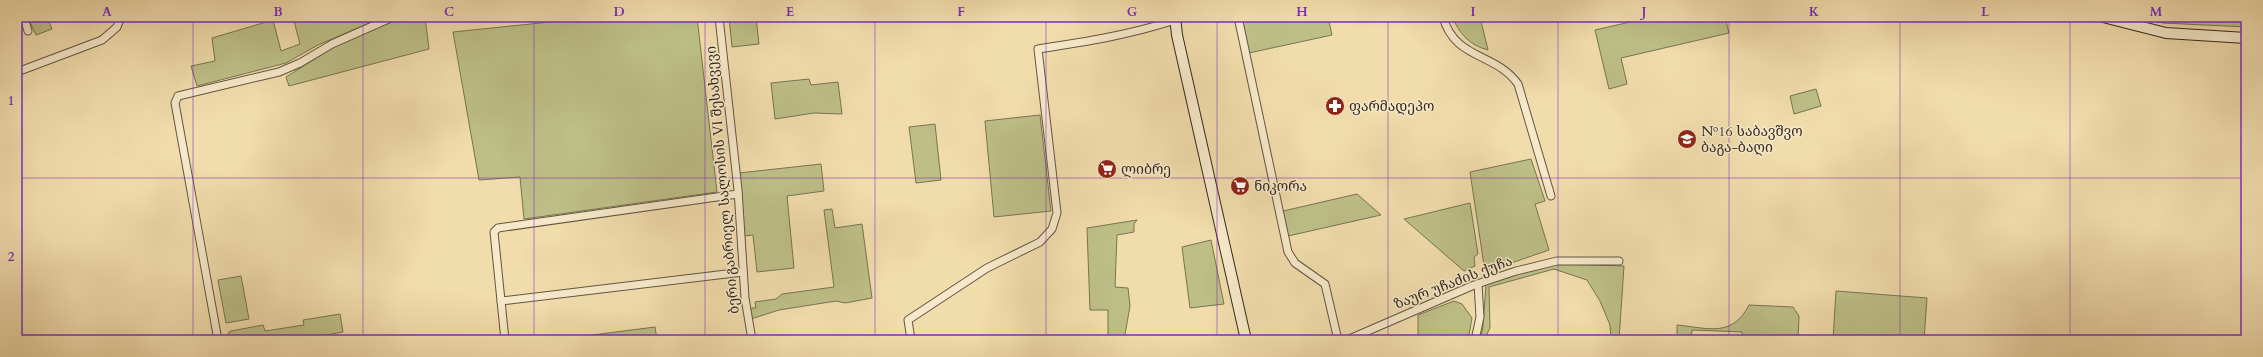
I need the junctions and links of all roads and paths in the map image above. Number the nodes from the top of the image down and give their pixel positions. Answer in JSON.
{"nodes":[{"id":1,"x":24,"y":17,"type":"edge"},
{"id":2,"x":121,"y":17,"type":"edge"},
{"id":3,"x":393,"y":17,"type":"edge"},
{"id":4,"x":719,"y":17,"type":"edge"},
{"id":5,"x":1238,"y":17,"type":"edge"},
{"id":6,"x":1443,"y":17,"type":"edge"},
{"id":7,"x":2103,"y":17,"type":"edge"},
{"id":8,"x":1175,"y":18,"type":"edge"},
{"id":9,"x":28,"y":31,"type":"dead end"},
{"id":10,"x":2246,"y":38,"type":"edge"},
{"id":11,"x":17,"y":72,"type":"edge"},
{"id":12,"x":738,"y":194,"type":"junction"},
{"id":13,"x":1551,"y":196,"type":"dead end"},
{"id":14,"x":1619,"y":262,"type":"dead end"},
{"id":15,"x":743,"y":272,"type":"junction"},
{"id":16,"x":1478,"y":284,"type":"junction"},
{"id":17,"x":501,"y":301,"type":"junction"},
{"id":18,"x":218,"y":340,"type":"edge"},
{"id":19,"x":505,"y":340,"type":"edge"},
{"id":20,"x":752,"y":340,"type":"edge"},
{"id":21,"x":911,"y":340,"type":"edge"},
{"id":22,"x":1246,"y":340,"type":"edge"},
{"id":23,"x":1338,"y":340,"type":"edge"},
{"id":24,"x":1347,"y":340,"type":"edge"},
{"id":25,"x":1475,"y":340,"type":"edge"}],
"edges":[{"from":1,"to":9,"type":"street"},
{"from":2,"to":11,"type":"street"},
{"from":3,"to":18,"type":"street"},
{"from":4,"to":12,"type":"street","name":"ბერი გაბრიელ სალოსის VI შესახვევი"},
{"from":5,"to":23,"type":"street"},
{"from":6,"to":13,"type":"street"},
{"from":7,"to":10,"type":"main road"},
{"from":8,"to":21,"type":"street"},
{"from":8,"to":22,"type":"main road"},
{"from":12,"to":15,"type":"street","name":"ბერი გაბრიელ სალოსის VI შესახვევი"},
{"from":12,"to":17,"type":"street"},
{"from":14,"to":16,"type":"street","name":"ზაურ უჩაძის ქუჩა"},
{"from":15,"to":17,"type":"street"},
{"from":15,"to":20,"type":"street","name":"ბერი გაბრიელ სალოსის VI შესახვევი"},
{"from":16,"to":24,"type":"street","name":"ზაურ უჩაძის ქუჩა"},
{"from":16,"to":25,"type":"street"},
{"from":17,"to":19,"type":"street"}]}
